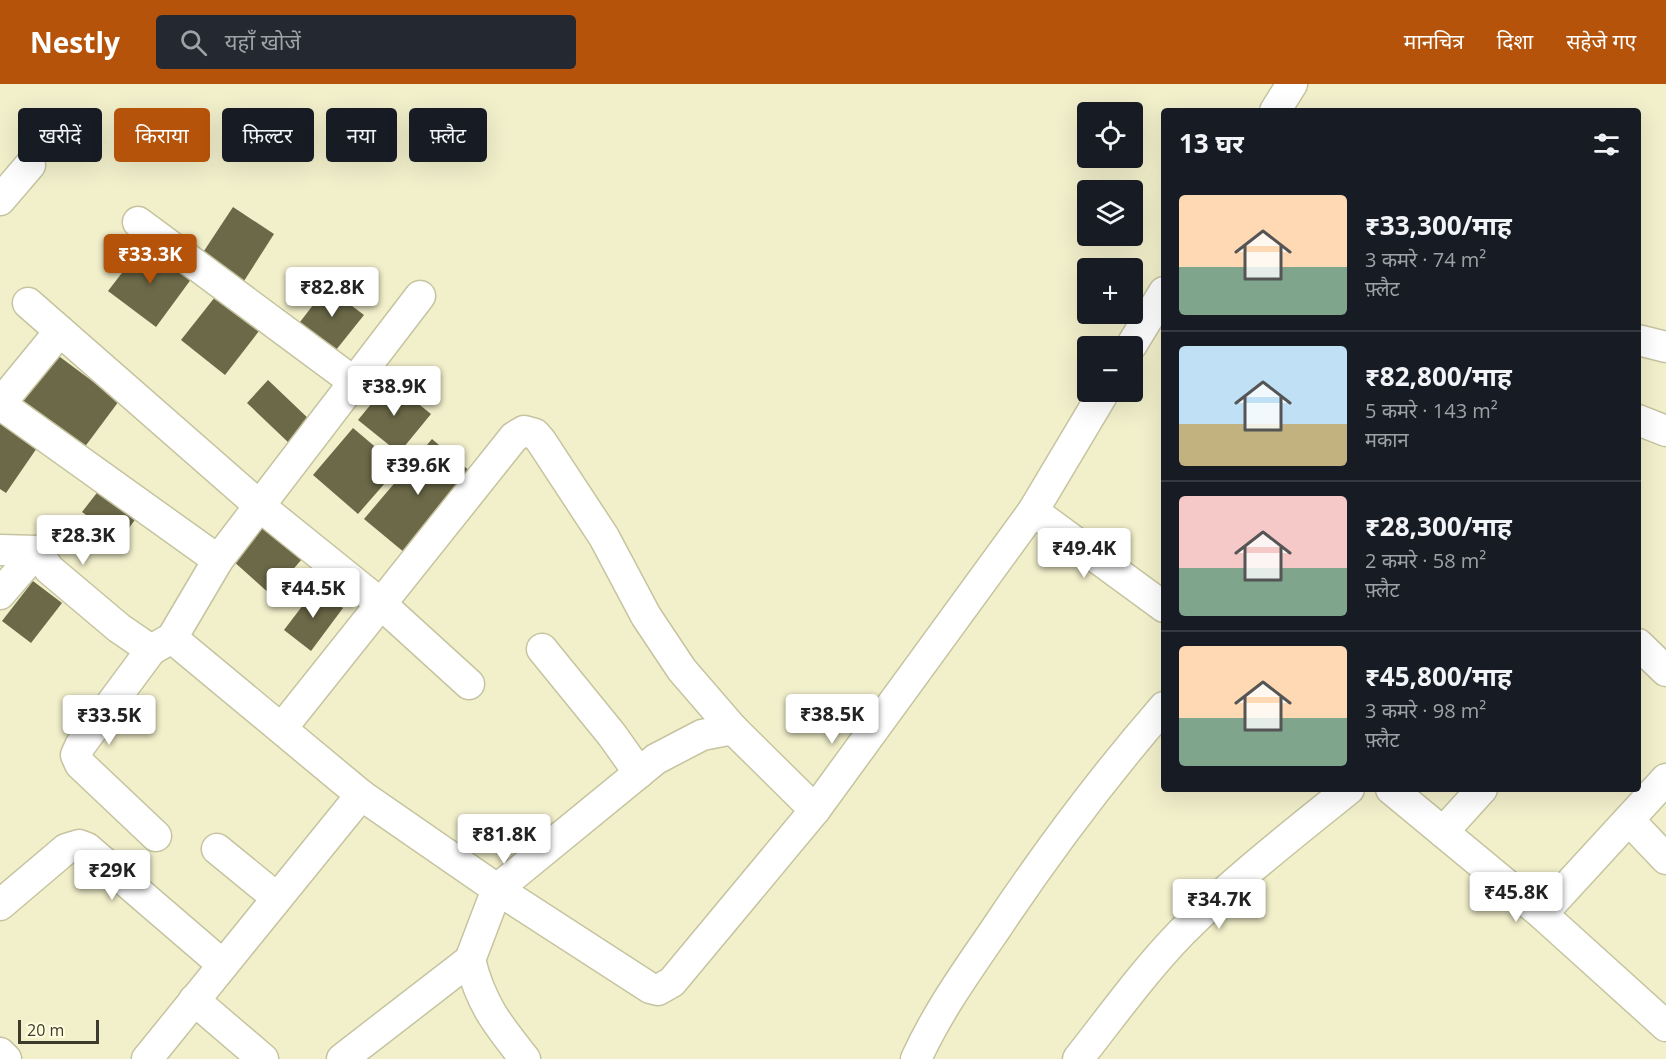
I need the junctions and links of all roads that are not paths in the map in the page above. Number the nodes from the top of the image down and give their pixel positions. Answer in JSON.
{"nodes":[{"id":1,"x":1292,"y":84,"type":"edge"},
{"id":2,"x":1277,"y":108,"type":"edge"},
{"id":3,"x":30,"y":165,"type":"dead end"},
{"id":4,"x":0,"y":200,"type":"edge"},
{"id":5,"x":138,"y":222,"type":"dead end"},
{"id":6,"x":420,"y":296,"type":"dead end"},
{"id":7,"x":1161,"y":297,"type":"edge"},
{"id":8,"x":28,"y":303,"type":"dead end"},
{"id":9,"x":60,"y":331,"type":"junction"},
{"id":10,"x":1137,"y":336,"type":"edge"},
{"id":11,"x":1641,"y":340,"type":"edge"},
{"id":12,"x":1666,"y":347,"type":"edge"},
{"id":13,"x":354,"y":382,"type":"junction"},
{"id":14,"x":1098,"y":402,"type":"edge"},
{"id":15,"x":0,"y":404,"type":"edge"},
{"id":16,"x":1641,"y":421,"type":"edge"},
{"id":17,"x":1666,"y":431,"type":"edge"},
{"id":18,"x":261,"y":507,"type":"junction"},
{"id":19,"x":1033,"y":511,"type":"junction"},
{"id":20,"x":0,"y":550,"type":"edge"},
{"id":21,"x":37,"y":551,"type":"junction"},
{"id":22,"x":218,"y":560,"type":"junction"},
{"id":23,"x":0,"y":594,"type":"edge"},
{"id":24,"x":380,"y":603,"type":"junction"},
{"id":25,"x":1161,"y":606,"type":"edge"},
{"id":26,"x":162,"y":644,"type":"junction"},
{"id":27,"x":1641,"y":647,"type":"edge"},
{"id":28,"x":542,"y":649,"type":"dead end"},
{"id":29,"x":1666,"y":671,"type":"edge"},
{"id":30,"x":469,"y":684,"type":"dead end"},
{"id":31,"x":1161,"y":710,"type":"edge"},
{"id":32,"x":282,"y":728,"type":"junction"},
{"id":33,"x":733,"y":729,"type":"junction"},
{"id":34,"x":639,"y":774,"type":"junction"},
{"id":35,"x":1666,"y":779,"type":"edge"},
{"id":36,"x":1345,"y":792,"type":"edge"},
{"id":37,"x":1395,"y":792,"type":"edge"},
{"id":38,"x":1479,"y":792,"type":"edge"},
{"id":39,"x":361,"y":795,"type":"junction"},
{"id":40,"x":815,"y":810,"type":"junction"},
{"id":41,"x":1629,"y":820,"type":"junction"},
{"id":42,"x":1443,"y":831,"type":"junction"},
{"id":43,"x":156,"y":836,"type":"dead end"},
{"id":44,"x":217,"y":849,"type":"dead end"},
{"id":45,"x":1666,"y":859,"type":"edge"},
{"id":46,"x":497,"y":889,"type":"junction"},
{"id":47,"x":277,"y":898,"type":"junction"},
{"id":48,"x":0,"y":905,"type":"edge"},
{"id":49,"x":1542,"y":914,"type":"junction"},
{"id":50,"x":470,"y":960,"type":"junction"},
{"id":51,"x":224,"y":964,"type":"junction"},
{"id":52,"x":194,"y":1000,"type":"junction"},
{"id":53,"x":1666,"y":1026,"type":"edge"},
{"id":54,"x":0,"y":1053,"type":"edge"},
{"id":55,"x":151,"y":1057,"type":"edge"},
{"id":56,"x":6,"y":1059,"type":"edge"},
{"id":57,"x":263,"y":1059,"type":"edge"},
{"id":58,"x":342,"y":1059,"type":"edge"},
{"id":59,"x":525,"y":1059,"type":"edge"},
{"id":60,"x":916,"y":1059,"type":"edge"},
{"id":61,"x":1078,"y":1059,"type":"edge"}],
"edges":[{"from":1,"to":2,"type":"street"},
{"from":3,"to":4,"type":"street"},
{"from":5,"to":13,"type":"street"},
{"from":6,"to":13,"type":"street"},
{"from":7,"to":10,"type":"street"},
{"from":8,"to":9,"type":"street"},
{"from":9,"to":15,"type":"street"},
{"from":9,"to":18,"type":"street"},
{"from":11,"to":12,"type":"street"},
{"from":13,"to":18,"type":"street"},
{"from":14,"to":19,"type":"street"},
{"from":15,"to":22,"type":"street"},
{"from":16,"to":17,"type":"street"},
{"from":18,"to":22,"type":"street"},
{"from":18,"to":24,"type":"street"},
{"from":19,"to":25,"type":"street"},
{"from":19,"to":40,"type":"street"},
{"from":20,"to":21,"type":"street"},
{"from":21,"to":23,"type":"street"},
{"from":21,"to":26,"type":"street"},
{"from":22,"to":26,"type":"street"},
{"from":24,"to":30,"type":"street"},
{"from":24,"to":32,"type":"street"},
{"from":24,"to":33,"type":"street"},
{"from":26,"to":32,"type":"street"},
{"from":26,"to":43,"type":"street"},
{"from":27,"to":29,"type":"street"},
{"from":28,"to":34,"type":"street"},
{"from":31,"to":60,"type":"street"},
{"from":32,"to":39,"type":"street"},
{"from":33,"to":34,"type":"street"},
{"from":33,"to":40,"type":"street"},
{"from":34,"to":46,"type":"street"},
{"from":35,"to":41,"type":"street"},
{"from":36,"to":61,"type":"street"},
{"from":37,"to":42,"type":"street"},
{"from":38,"to":42,"type":"street"},
{"from":39,"to":46,"type":"street"},
{"from":39,"to":47,"type":"street"},
{"from":40,"to":46,"type":"street"},
{"from":41,"to":45,"type":"street"},
{"from":41,"to":49,"type":"street"},
{"from":42,"to":49,"type":"street"},
{"from":44,"to":47,"type":"street"},
{"from":46,"to":50,"type":"street"},
{"from":47,"to":51,"type":"street"},
{"from":48,"to":51,"type":"street"},
{"from":49,"to":53,"type":"street"},
{"from":50,"to":58,"type":"street"},
{"from":50,"to":59,"type":"street"},
{"from":51,"to":52,"type":"street"},
{"from":52,"to":55,"type":"street"},
{"from":52,"to":57,"type":"street"},
{"from":54,"to":56,"type":"street"}]}
